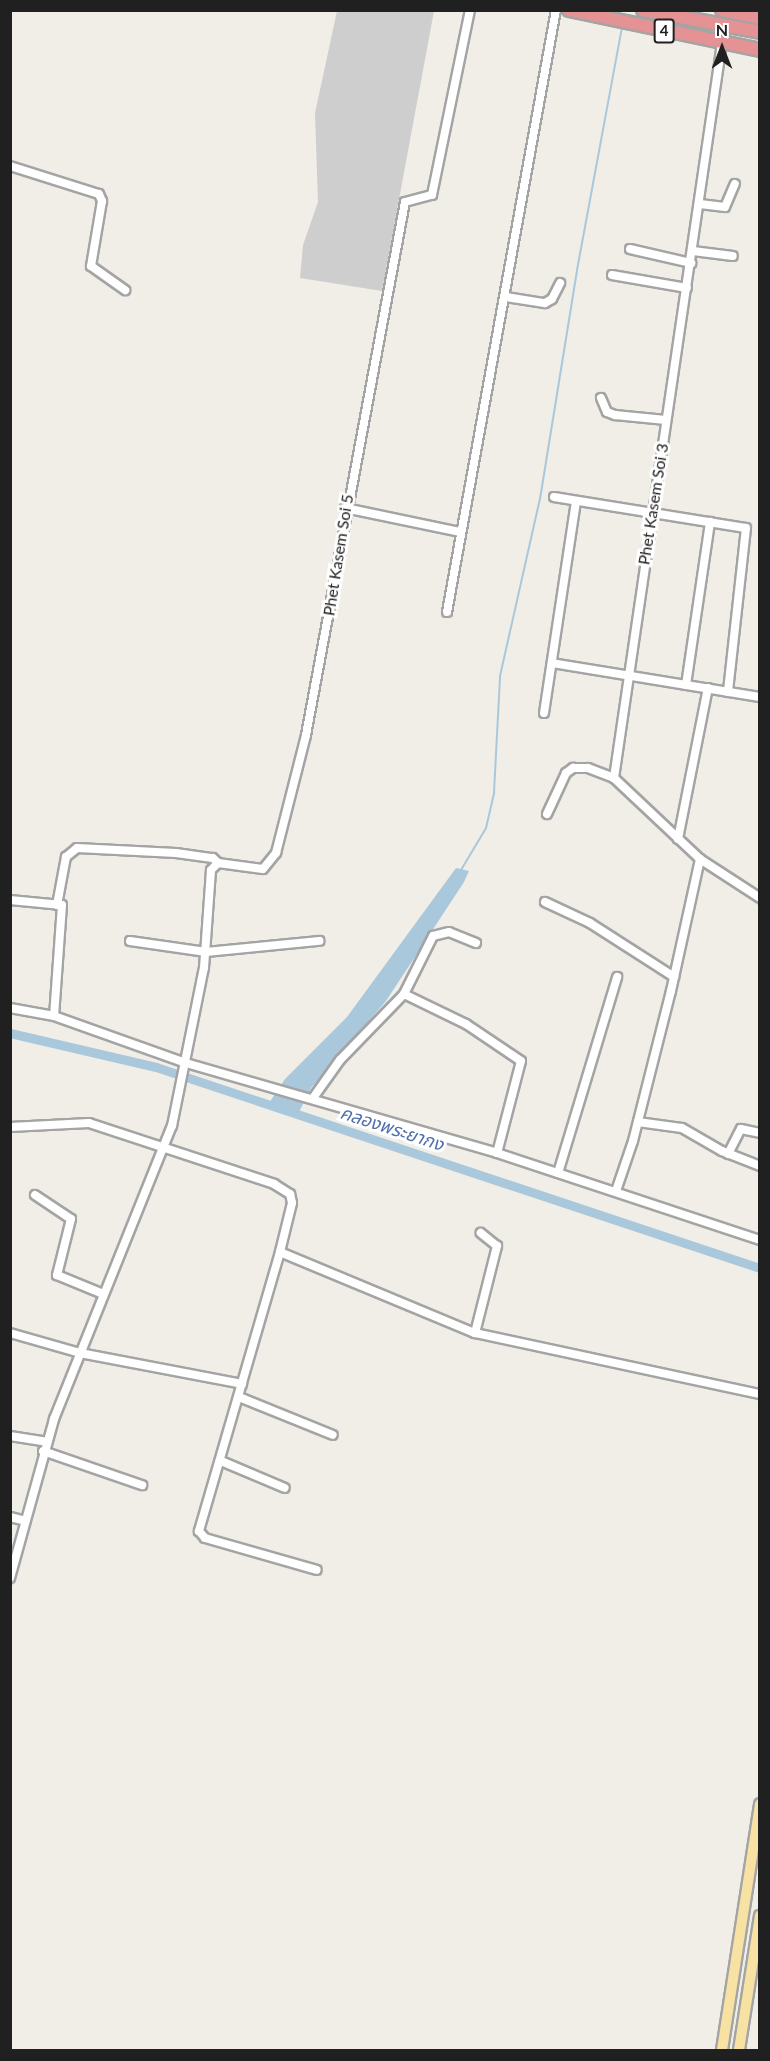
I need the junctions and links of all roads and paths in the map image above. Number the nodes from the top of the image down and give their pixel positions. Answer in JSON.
{"nodes":[{"id":1,"x":470,"y":10,"type":"edge"},
{"id":2,"x":556,"y":10,"type":"edge"},
{"id":3,"x":569,"y":10,"type":"edge"},
{"id":4,"x":643,"y":10,"type":"edge"},
{"id":5,"x":722,"y":10,"type":"edge"},
{"id":6,"x":736,"y":12,"type":"edge"},
{"id":7,"x":759,"y":18,"type":"edge"},
{"id":8,"x":759,"y":32,"type":"edge"},
{"id":9,"x":722,"y":43,"type":"junction"},
{"id":10,"x":759,"y":50,"type":"edge"},
{"id":11,"x":10,"y":166,"type":"edge"},
{"id":12,"x":735,"y":184,"type":"dead end"},
{"id":13,"x":700,"y":204,"type":"junction"},
{"id":14,"x":630,"y":249,"type":"dead end"},
{"id":15,"x":693,"y":251,"type":"junction"},
{"id":16,"x":733,"y":256,"type":"dead end"},
{"id":17,"x":691,"y":263,"type":"junction"},
{"id":18,"x":612,"y":275,"type":"dead end"},
{"id":19,"x":560,"y":283,"type":"dead end"},
{"id":20,"x":687,"y":288,"type":"junction"},
{"id":21,"x":125,"y":290,"type":"dead end"},
{"id":22,"x":506,"y":297,"type":"junction"},
{"id":23,"x":602,"y":398,"type":"dead end"},
{"id":24,"x":666,"y":420,"type":"junction"},
{"id":25,"x":554,"y":497,"type":"dead end"},
{"id":26,"x":576,"y":501,"type":"junction"},
{"id":27,"x":345,"y":508,"type":"junction"},
{"id":28,"x":651,"y":512,"type":"junction"},
{"id":29,"x":710,"y":522,"type":"junction"},
{"id":30,"x":460,"y":532,"type":"junction"},
{"id":31,"x":447,"y":612,"type":"dead end"},
{"id":32,"x":552,"y":663,"type":"junction"},
{"id":33,"x":628,"y":675,"type":"junction"},
{"id":34,"x":686,"y":685,"type":"junction"},
{"id":35,"x":708,"y":688,"type":"junction"},
{"id":36,"x":728,"y":692,"type":"junction"},
{"id":37,"x":759,"y":697,"type":"edge"},
{"id":38,"x":544,"y":713,"type":"dead end"},
{"id":39,"x":614,"y":778,"type":"junction"},
{"id":40,"x":547,"y":814,"type":"dead end"},
{"id":41,"x":678,"y":839,"type":"junction"},
{"id":42,"x":700,"y":859,"type":"junction"},
{"id":43,"x":218,"y":863,"type":"junction"},
{"id":44,"x":759,"y":898,"type":"edge"},
{"id":45,"x":10,"y":900,"type":"edge"},
{"id":46,"x":544,"y":902,"type":"dead end"},
{"id":47,"x":57,"y":905,"type":"junction"},
{"id":48,"x":130,"y":941,"type":"dead end"},
{"id":49,"x":319,"y":941,"type":"dead end"},
{"id":50,"x":476,"y":943,"type":"dead end"},
{"id":51,"x":206,"y":952,"type":"junction"},
{"id":52,"x":617,"y":976,"type":"dead end"},
{"id":53,"x":674,"y":977,"type":"junction"},
{"id":54,"x":404,"y":994,"type":"junction"},
{"id":55,"x":10,"y":1008,"type":"edge"},
{"id":56,"x":54,"y":1016,"type":"junction"},
{"id":57,"x":186,"y":1065,"type":"junction"},
{"id":58,"x":313,"y":1098,"type":"junction"},
{"id":59,"x":638,"y":1122,"type":"junction"},
{"id":60,"x":10,"y":1126,"type":"edge"},
{"id":61,"x":759,"y":1133,"type":"edge"},
{"id":62,"x":163,"y":1147,"type":"junction"},
{"id":63,"x":497,"y":1153,"type":"junction"},
{"id":64,"x":728,"y":1154,"type":"junction"},
{"id":65,"x":759,"y":1166,"type":"edge"},
{"id":66,"x":558,"y":1173,"type":"junction"},
{"id":67,"x":616,"y":1191,"type":"junction"},
{"id":68,"x":35,"y":1195,"type":"dead end"},
{"id":69,"x":481,"y":1233,"type":"dead end"},
{"id":70,"x":759,"y":1240,"type":"edge"},
{"id":71,"x":280,"y":1252,"type":"junction"},
{"id":72,"x":103,"y":1294,"type":"junction"},
{"id":73,"x":10,"y":1333,"type":"edge"},
{"id":74,"x":475,"y":1333,"type":"junction"},
{"id":75,"x":80,"y":1353,"type":"junction"},
{"id":76,"x":242,"y":1384,"type":"junction"},
{"id":77,"x":759,"y":1394,"type":"edge"},
{"id":78,"x":239,"y":1397,"type":"junction"},
{"id":79,"x":333,"y":1435,"type":"dead end"},
{"id":80,"x":10,"y":1436,"type":"edge"},
{"id":81,"x":48,"y":1442,"type":"junction"},
{"id":82,"x":43,"y":1451,"type":"junction"},
{"id":83,"x":221,"y":1461,"type":"junction"},
{"id":84,"x":142,"y":1485,"type":"dead end"},
{"id":85,"x":285,"y":1488,"type":"dead end"},
{"id":86,"x":10,"y":1517,"type":"edge"},
{"id":87,"x":26,"y":1521,"type":"junction"},
{"id":88,"x":317,"y":1570,"type":"dead end"},
{"id":89,"x":10,"y":1578,"type":"edge"},
{"id":90,"x":759,"y":1804,"type":"edge"},
{"id":91,"x":759,"y":1916,"type":"edge"},
{"id":92,"x":722,"y":2050,"type":"edge"},
{"id":93,"x":738,"y":2050,"type":"edge"}],
"edges":[{"from":1,"to":27,"type":"street","name":"Phet Kasem Soi 5"},
{"from":2,"to":22,"type":"street"},
{"from":3,"to":9,"type":"highway","number":"4"},
{"from":4,"to":8,"type":"highway"},
{"from":5,"to":6,"type":"highway"},
{"from":6,"to":7,"type":"highway"},
{"from":9,"to":10,"type":"highway","number":"4"},
{"from":9,"to":13,"type":"street","name":"Phet Kasem Soi 3"},
{"from":11,"to":21,"type":"street"},
{"from":12,"to":13,"type":"street"},
{"from":13,"to":15,"type":"street","name":"Phet Kasem Soi 3"},
{"from":14,"to":17,"type":"street"},
{"from":15,"to":16,"type":"street"},
{"from":15,"to":17,"type":"street","name":"Phet Kasem Soi 3"},
{"from":17,"to":20,"type":"street","name":"Phet Kasem Soi 3"},
{"from":18,"to":20,"type":"street"},
{"from":19,"to":22,"type":"street"},
{"from":20,"to":24,"type":"street","name":"Phet Kasem Soi 3"},
{"from":22,"to":30,"type":"street"},
{"from":23,"to":24,"type":"street"},
{"from":24,"to":28,"type":"street","name":"Phet Kasem Soi 3"},
{"from":25,"to":26,"type":"street"},
{"from":26,"to":28,"type":"street"},
{"from":26,"to":32,"type":"street"},
{"from":27,"to":30,"type":"street"},
{"from":27,"to":43,"type":"street","name":"Phet Kasem Soi 5"},
{"from":28,"to":29,"type":"street"},
{"from":28,"to":33,"type":"street","name":"Phet Kasem Soi 3"},
{"from":29,"to":34,"type":"street"},
{"from":29,"to":36,"type":"street"},
{"from":30,"to":31,"type":"street"},
{"from":32,"to":33,"type":"street"},
{"from":32,"to":38,"type":"street"},
{"from":33,"to":34,"type":"street"},
{"from":33,"to":39,"type":"street","name":"Phet Kasem Soi 3"},
{"from":34,"to":35,"type":"street"},
{"from":35,"to":36,"type":"street"},
{"from":35,"to":41,"type":"street"},
{"from":36,"to":37,"type":"street"},
{"from":39,"to":40,"type":"street"},
{"from":39,"to":41,"type":"street"},
{"from":41,"to":42,"type":"street"},
{"from":42,"to":44,"type":"street"},
{"from":42,"to":53,"type":"street"},
{"from":43,"to":47,"type":"street"},
{"from":43,"to":51,"type":"street"},
{"from":45,"to":47,"type":"street"},
{"from":46,"to":53,"type":"street"},
{"from":47,"to":56,"type":"street"},
{"from":48,"to":51,"type":"street"},
{"from":49,"to":51,"type":"street"},
{"from":50,"to":54,"type":"street"},
{"from":51,"to":57,"type":"street"},
{"from":52,"to":66,"type":"street"},
{"from":53,"to":59,"type":"street"},
{"from":54,"to":58,"type":"street"},
{"from":54,"to":63,"type":"street"},
{"from":55,"to":56,"type":"street"},
{"from":56,"to":57,"type":"street"},
{"from":57,"to":58,"type":"street"},
{"from":57,"to":62,"type":"street"},
{"from":58,"to":63,"type":"street"},
{"from":59,"to":64,"type":"street"},
{"from":59,"to":67,"type":"street"},
{"from":60,"to":62,"type":"street"},
{"from":61,"to":64,"type":"street"},
{"from":62,"to":71,"type":"street"},
{"from":62,"to":72,"type":"street"},
{"from":63,"to":66,"type":"street"},
{"from":64,"to":65,"type":"street"},
{"from":66,"to":67,"type":"street"},
{"from":67,"to":70,"type":"street"},
{"from":68,"to":72,"type":"street"},
{"from":69,"to":74,"type":"street"},
{"from":71,"to":74,"type":"street"},
{"from":71,"to":76,"type":"street"},
{"from":72,"to":75,"type":"street"},
{"from":73,"to":75,"type":"street"},
{"from":74,"to":77,"type":"street"},
{"from":75,"to":76,"type":"street"},
{"from":75,"to":81,"type":"street"},
{"from":76,"to":78,"type":"street"},
{"from":78,"to":79,"type":"street"},
{"from":78,"to":83,"type":"street"},
{"from":80,"to":81,"type":"street"},
{"from":81,"to":82,"type":"street"},
{"from":82,"to":84,"type":"street"},
{"from":82,"to":87,"type":"street"},
{"from":83,"to":85,"type":"street"},
{"from":83,"to":88,"type":"street"},
{"from":86,"to":87,"type":"street"},
{"from":87,"to":89,"type":"street"},
{"from":90,"to":92,"type":"main road"},
{"from":91,"to":93,"type":"main road"}]}
